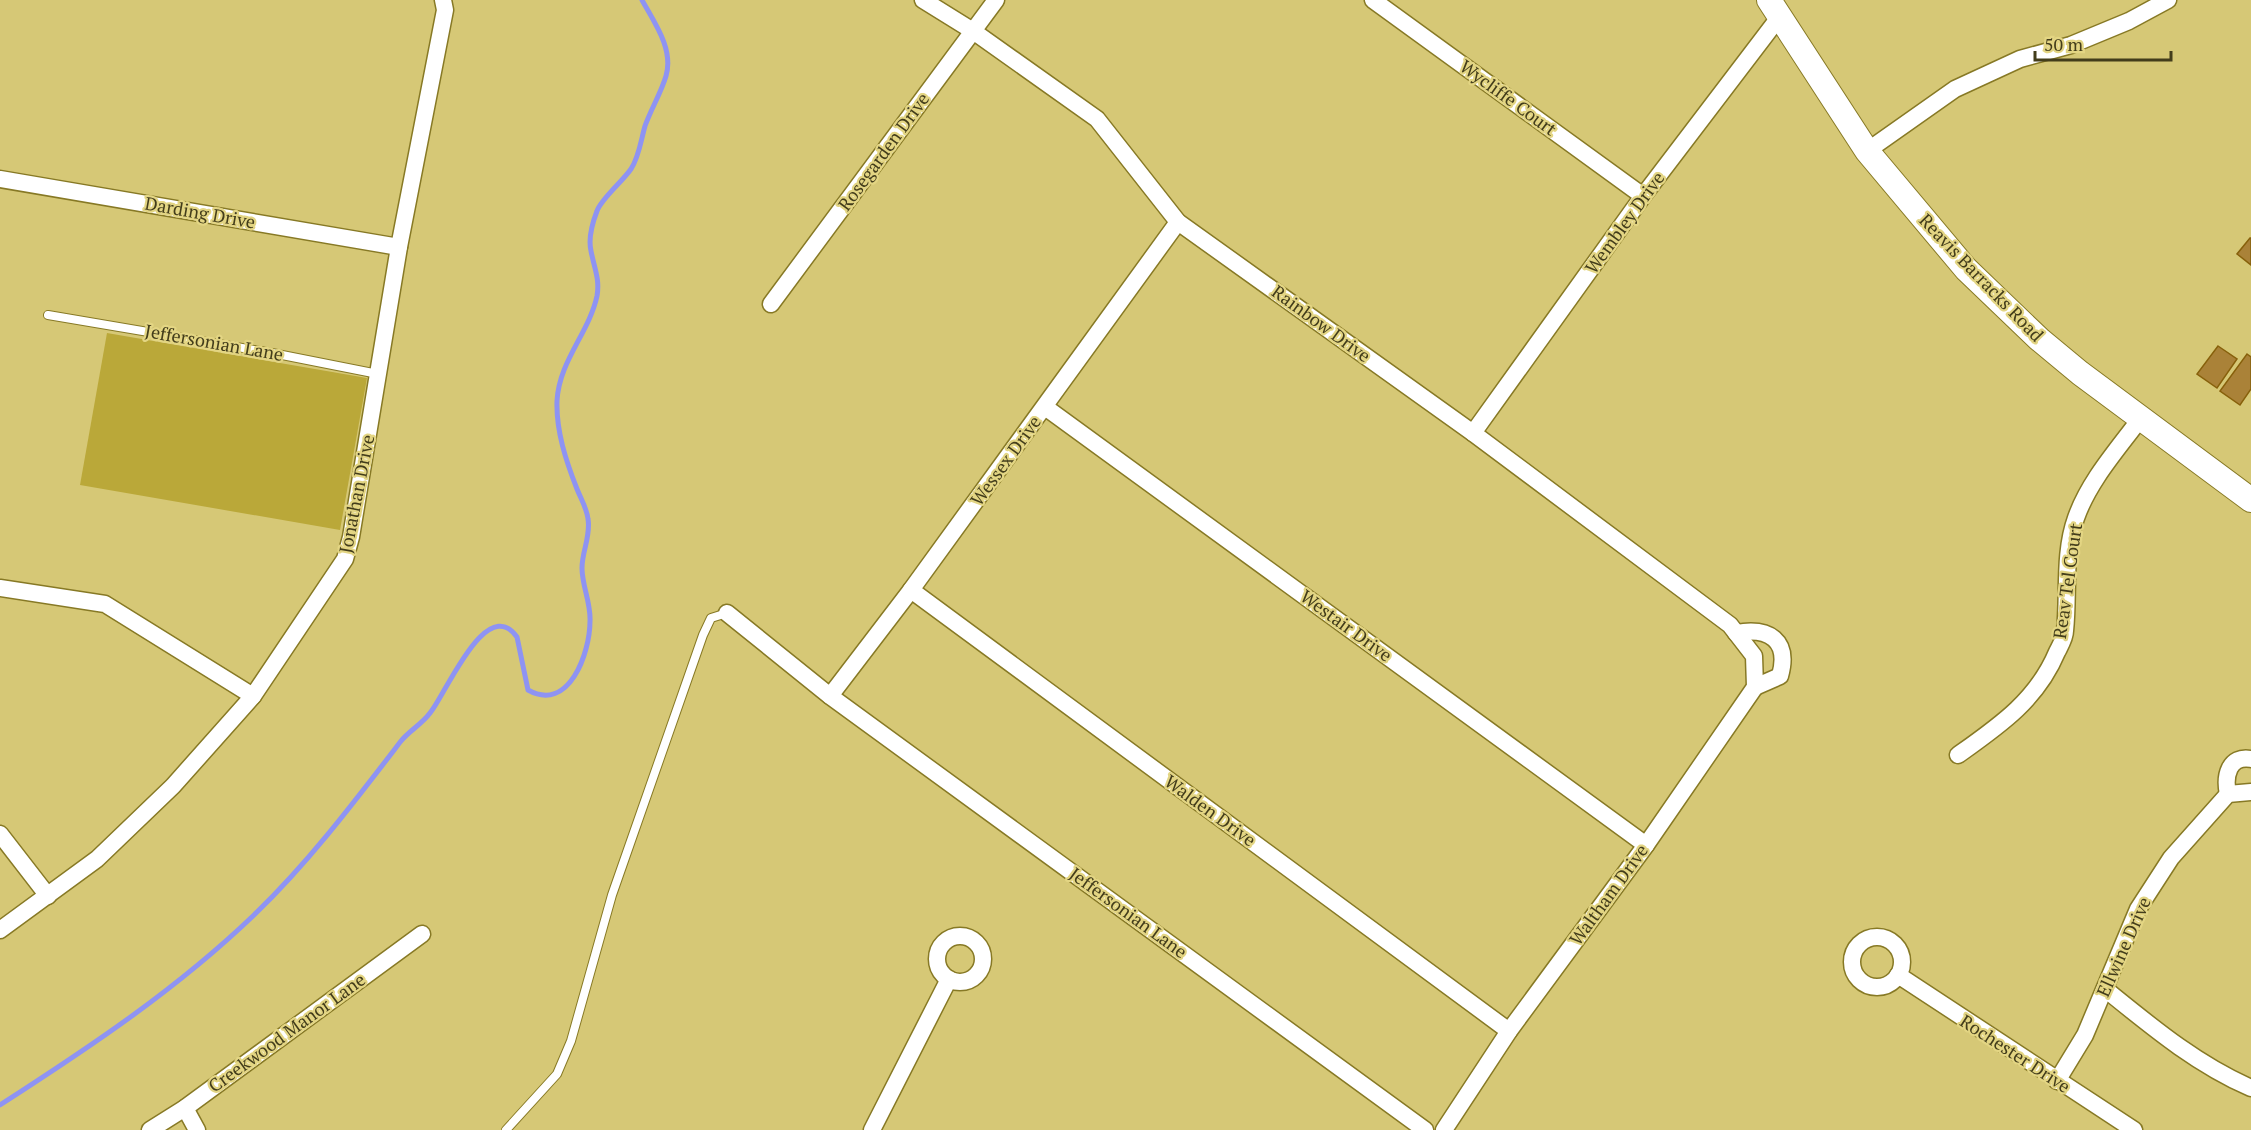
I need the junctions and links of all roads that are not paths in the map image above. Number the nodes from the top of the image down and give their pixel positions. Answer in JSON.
{"nodes":[{"id":1,"x":443,"y":0,"type":"edge"},
{"id":2,"x":923,"y":0,"type":"edge"},
{"id":3,"x":996,"y":0,"type":"edge"},
{"id":4,"x":1373,"y":0,"type":"edge"},
{"id":5,"x":2168,"y":0,"type":"edge"},
{"id":6,"x":1775,"y":8,"type":"edge"},
{"id":7,"x":973,"y":31,"type":"junction"},
{"id":8,"x":1867,"y":151,"type":"junction"},
{"id":9,"x":0,"y":179,"type":"edge"},
{"id":10,"x":1643,"y":196,"type":"junction"},
{"id":11,"x":1178,"y":222,"type":"junction"},
{"id":12,"x":399,"y":247,"type":"junction"},
{"id":13,"x":771,"y":304,"type":"dead end"},
{"id":14,"x":48,"y":315,"type":"dead end"},
{"id":15,"x":379,"y":375,"type":"junction"},
{"id":16,"x":1045,"y":407,"type":"junction"},
{"id":17,"x":2140,"y":419,"type":"junction"},
{"id":18,"x":1473,"y":433,"type":"junction"},
{"id":19,"x":2251,"y":500,"type":"edge"},
{"id":20,"x":0,"y":588,"type":"edge"},
{"id":21,"x":911,"y":590,"type":"junction"},
{"id":22,"x":727,"y":613,"type":"joint"},
{"id":23,"x":1736,"y":633,"type":"junction"},
{"id":24,"x":1755,"y":687,"type":"junction"},
{"id":25,"x":253,"y":696,"type":"junction"},
{"id":26,"x":830,"y":696,"type":"junction"},
{"id":27,"x":1958,"y":755,"type":"dead end"},
{"id":28,"x":2251,"y":759,"type":"edge"},
{"id":29,"x":2251,"y":792,"type":"edge"},
{"id":30,"x":2228,"y":794,"type":"junction"},
{"id":31,"x":0,"y":834,"type":"edge"},
{"id":32,"x":1646,"y":845,"type":"junction"},
{"id":33,"x":48,"y":896,"type":"junction"},
{"id":34,"x":1,"y":927,"type":"edge"},
{"id":35,"x":422,"y":934,"type":"dead end"},
{"id":36,"x":1898,"y":975,"type":"dead end"},
{"id":37,"x":949,"y":979,"type":"dead end"},
{"id":38,"x":2105,"y":989,"type":"junction"},
{"id":39,"x":1509,"y":1031,"type":"junction"},
{"id":40,"x":2056,"y":1082,"type":"junction"},
{"id":41,"x":2251,"y":1088,"type":"edge"},
{"id":42,"x":185,"y":1108,"type":"junction"},
{"id":43,"x":150,"y":1130,"type":"edge"},
{"id":44,"x":197,"y":1130,"type":"edge"},
{"id":45,"x":506,"y":1130,"type":"edge"},
{"id":46,"x":872,"y":1130,"type":"edge"},
{"id":47,"x":1425,"y":1130,"type":"edge"},
{"id":48,"x":1444,"y":1130,"type":"edge"},
{"id":49,"x":2134,"y":1130,"type":"edge"}],
"edges":[{"from":1,"to":12,"type":"street","name":"Jonathan Drive"},
{"from":2,"to":7,"type":"street","name":"Rainbow Drive"},
{"from":3,"to":7,"type":"street","name":"Rosegarden Drive"},
{"from":4,"to":10,"type":"street","name":"Wycliffe Court"},
{"from":5,"to":8,"type":"street"},
{"from":6,"to":8,"type":"main road","name":"Reavis Barracks Road"},
{"from":6,"to":10,"type":"street","name":"Wembley Drive"},
{"from":7,"to":11,"type":"street","name":"Rainbow Drive"},
{"from":7,"to":13,"type":"street","name":"Rosegarden Drive"},
{"from":8,"to":17,"type":"main road","name":"Reavis Barracks Road"},
{"from":9,"to":12,"type":"street","name":"Darding Drive"},
{"from":10,"to":18,"type":"street","name":"Wembley Drive"},
{"from":11,"to":16,"type":"street","name":"Wessex Drive"},
{"from":11,"to":18,"type":"street","name":"Rainbow Drive"},
{"from":12,"to":15,"type":"street","name":"Jonathan Drive"},
{"from":14,"to":15,"type":"lane","name":"Jeffersonian Lane"},
{"from":15,"to":25,"type":"street","name":"Jonathan Drive"},
{"from":16,"to":21,"type":"street","name":"Wessex Drive"},
{"from":16,"to":32,"type":"street","name":"Westair Drive"},
{"from":17,"to":19,"type":"main road","name":"Reavis Barracks Road"},
{"from":17,"to":27,"type":"street","name":"Reav Tel Court"},
{"from":18,"to":23,"type":"street","name":"Rainbow Drive"},
{"from":20,"to":25,"type":"street"},
{"from":21,"to":26,"type":"street","name":"Wessex Drive"},
{"from":21,"to":39,"type":"street","name":"Walden Drive"},
{"from":22,"to":26,"type":"street","name":"Jeffersonian Lane"},
{"from":22,"to":45,"type":"lane"},
{"from":23,"to":24,"type":"street","name":"Rainbow Drive"},
{"from":23,"to":24,"type":"street"},
{"from":24,"to":32,"type":"street","name":"Waltham Drive"},
{"from":25,"to":33,"type":"street","name":"Jonathan Drive"},
{"from":26,"to":47,"type":"street","name":"Jeffersonian Lane"},
{"from":28,"to":30,"type":"street"},
{"from":29,"to":30,"type":"street"},
{"from":30,"to":38,"type":"street","name":"Ellwine Drive"},
{"from":31,"to":33,"type":"street"},
{"from":32,"to":39,"type":"street","name":"Waltham Drive"},
{"from":33,"to":34,"type":"street","name":"Jonathan Drive"},
{"from":35,"to":42,"type":"street","name":"Creekwood Manor Lane"},
{"from":36,"to":40,"type":"street","name":"Rochester Drive"},
{"from":37,"to":46,"type":"street"},
{"from":38,"to":40,"type":"street","name":"Ellwine Drive"},
{"from":38,"to":41,"type":"street"},
{"from":39,"to":48,"type":"street","name":"Waltham Drive"},
{"from":40,"to":49,"type":"street","name":"Rochester Drive"},
{"from":42,"to":43,"type":"street","name":"Creekwood Manor Lane"},
{"from":42,"to":44,"type":"street"}]}
